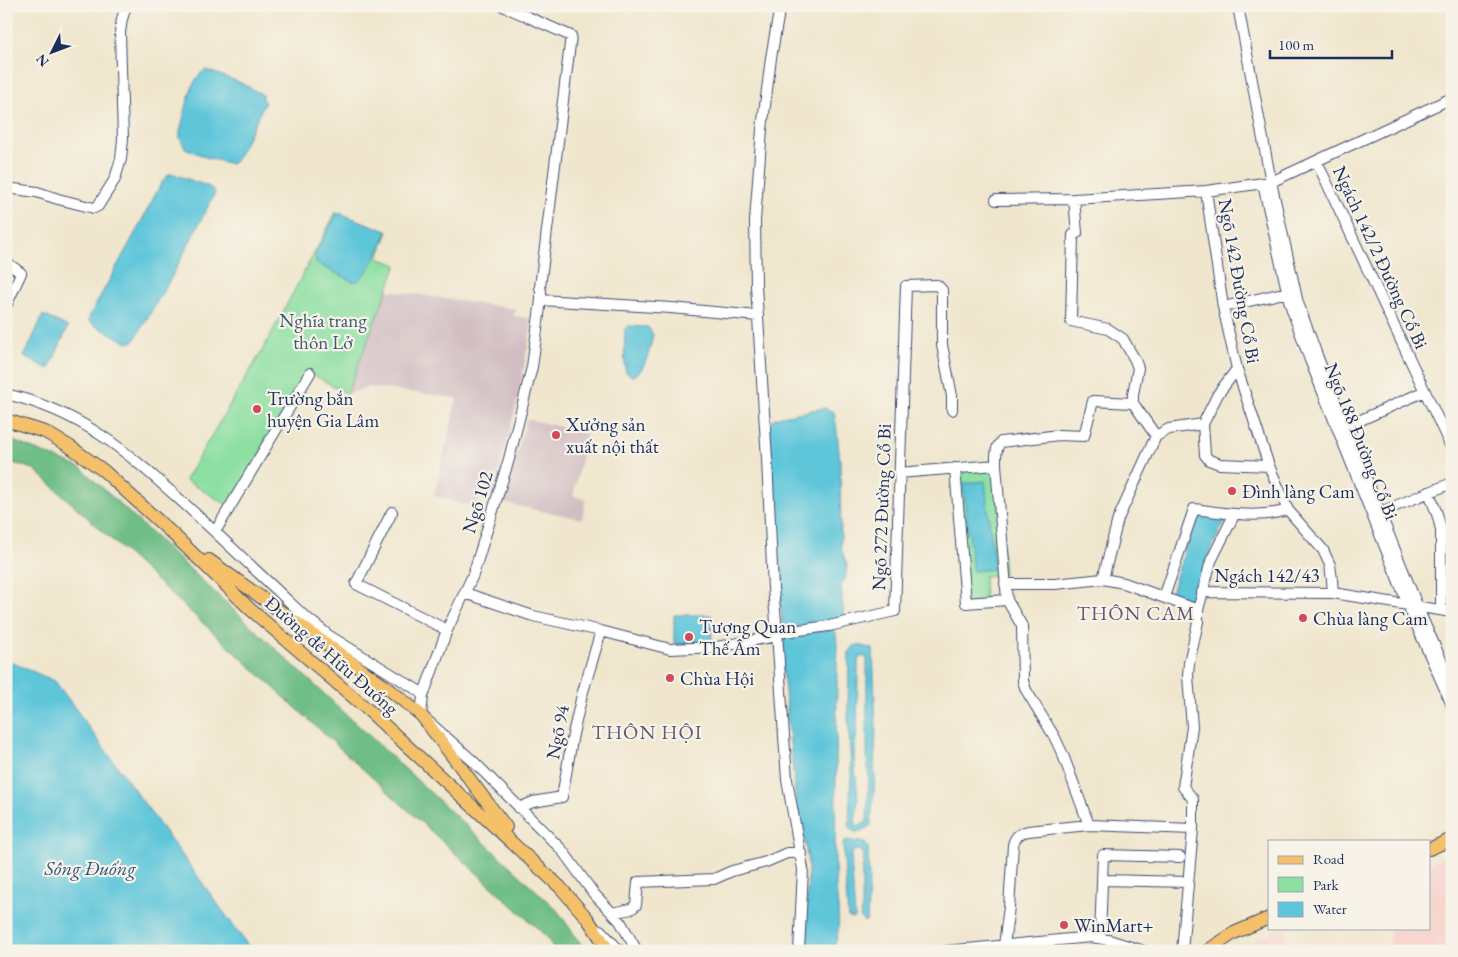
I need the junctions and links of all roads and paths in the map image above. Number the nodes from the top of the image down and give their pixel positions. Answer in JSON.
{"nodes":[{"id":1,"x":126,"y":6,"type":"edge"},
{"id":2,"x":503,"y":6,"type":"edge"},
{"id":3,"x":780,"y":6,"type":"edge"},
{"id":4,"x":1238,"y":6,"type":"edge"},
{"id":5,"x":1452,"y":98,"type":"edge"},
{"id":6,"x":1317,"y":162,"type":"junction"},
{"id":7,"x":1267,"y":183,"type":"junction"},
{"id":8,"x":6,"y":188,"type":"edge"},
{"id":9,"x":1206,"y":190,"type":"junction"},
{"id":10,"x":1074,"y":199,"type":"junction"},
{"id":11,"x":996,"y":200,"type":"dead end"},
{"id":12,"x":6,"y":262,"type":"edge"},
{"id":13,"x":1291,"y":292,"type":"junction"},
{"id":14,"x":541,"y":296,"type":"junction"},
{"id":15,"x":6,"y":306,"type":"edge"},
{"id":16,"x":1223,"y":307,"type":"junction"},
{"id":17,"x":758,"y":316,"type":"junction"},
{"id":18,"x":1237,"y":369,"type":"junction"},
{"id":19,"x":310,"y":373,"type":"dead end"},
{"id":20,"x":1425,"y":391,"type":"junction"},
{"id":21,"x":6,"y":394,"type":"edge"},
{"id":22,"x":1133,"y":403,"type":"junction"},
{"id":23,"x":952,"y":410,"type":"dead end"},
{"id":24,"x":6,"y":420,"type":"edge"},
{"id":25,"x":1203,"y":424,"type":"junction"},
{"id":26,"x":1342,"y":429,"type":"junction"},
{"id":27,"x":1156,"y":436,"type":"junction"},
{"id":28,"x":1452,"y":449,"type":"edge"},
{"id":29,"x":996,"y":465,"type":"junction"},
{"id":30,"x":1269,"y":466,"type":"junction"},
{"id":31,"x":955,"y":468,"type":"junction"},
{"id":32,"x":899,"y":473,"type":"junction"},
{"id":33,"x":1452,"y":483,"type":"edge"},
{"id":34,"x":1429,"y":492,"type":"junction"},
{"id":35,"x":1288,"y":510,"type":"junction"},
{"id":36,"x":392,"y":512,"type":"dead end"},
{"id":37,"x":1234,"y":514,"type":"junction"},
{"id":38,"x":1376,"y":514,"type":"junction"},
{"id":39,"x":215,"y":532,"type":"junction"},
{"id":40,"x":176,"y":537,"type":"junction"},
{"id":41,"x":1103,"y":579,"type":"junction"},
{"id":42,"x":1005,"y":584,"type":"junction"},
{"id":43,"x":1202,"y":592,"type":"junction"},
{"id":44,"x":1332,"y":593,"type":"junction"},
{"id":45,"x":465,"y":594,"type":"junction"},
{"id":46,"x":1164,"y":597,"type":"junction"},
{"id":47,"x":1007,"y":600,"type":"junction"},
{"id":48,"x":1413,"y":605,"type":"junction"},
{"id":49,"x":1198,"y":610,"type":"junction"},
{"id":50,"x":1441,"y":610,"type":"junction"},
{"id":51,"x":1452,"y":612,"type":"edge"},
{"id":52,"x":447,"y":630,"type":"junction"},
{"id":53,"x":601,"y":631,"type":"junction"},
{"id":54,"x":777,"y":634,"type":"junction"},
{"id":55,"x":1452,"y":684,"type":"edge"},
{"id":56,"x":424,"y":694,"type":"junction"},
{"id":57,"x":1452,"y":705,"type":"edge"},
{"id":58,"x":421,"y":715,"type":"junction"},
{"id":59,"x":519,"y":808,"type":"junction"},
{"id":60,"x":1089,"y":825,"type":"junction"},
{"id":61,"x":1193,"y":830,"type":"junction"},
{"id":62,"x":1452,"y":839,"type":"edge"},
{"id":63,"x":1430,"y":849,"type":"edge"},
{"id":64,"x":801,"y":853,"type":"junction"},
{"id":65,"x":527,"y":855,"type":"junction"},
{"id":66,"x":1180,"y":857,"type":"dead end"},
{"id":67,"x":1102,"y":880,"type":"junction"},
{"id":68,"x":1188,"y":882,"type":"junction"},
{"id":69,"x":613,"y":913,"type":"junction"},
{"id":70,"x":586,"y":918,"type":"junction"},
{"id":71,"x":1268,"y":918,"type":"edge"},
{"id":72,"x":1100,"y":938,"type":"junction"},
{"id":73,"x":1004,"y":945,"type":"junction"},
{"id":74,"x":609,"y":951,"type":"edge"},
{"id":75,"x":620,"y":951,"type":"edge"},
{"id":76,"x":637,"y":951,"type":"edge"},
{"id":77,"x":799,"y":951,"type":"edge"},
{"id":78,"x":946,"y":951,"type":"edge"},
{"id":79,"x":1144,"y":951,"type":"edge"},
{"id":80,"x":1182,"y":951,"type":"edge"},
{"id":81,"x":1207,"y":951,"type":"edge"}],
"edges":[{"from":1,"to":8,"type":"street"},
{"from":2,"to":14,"type":"street","name":"Ngõ 102"},
{"from":3,"to":17,"type":"street"},
{"from":4,"to":7,"type":"street","name":"Ngõ 188 Đường Cổ Bi"},
{"from":5,"to":6,"type":"street"},
{"from":6,"to":7,"type":"street"},
{"from":6,"to":20,"type":"street","name":"Ngách 142/2 Đường Cổ Bi"},
{"from":7,"to":9,"type":"street"},
{"from":7,"to":13,"type":"street","name":"Ngõ 188 Đường Cổ Bi"},
{"from":9,"to":10,"type":"street"},
{"from":9,"to":16,"type":"street","name":"Ngõ 142 Đường Cổ Bi"},
{"from":10,"to":11,"type":"street"},
{"from":10,"to":22,"type":"street"},
{"from":12,"to":15,"type":"street"},
{"from":13,"to":16,"type":"street"},
{"from":13,"to":26,"type":"street","name":"Ngõ 188 Đường Cổ Bi"},
{"from":14,"to":17,"type":"street"},
{"from":14,"to":45,"type":"street","name":"Ngõ 102"},
{"from":16,"to":18,"type":"street","name":"Ngõ 142 Đường Cổ Bi"},
{"from":17,"to":54,"type":"street"},
{"from":18,"to":25,"type":"street"},
{"from":18,"to":30,"type":"street","name":"Ngõ 142 Đường Cổ Bi"},
{"from":19,"to":39,"type":"street"},
{"from":20,"to":26,"type":"street"},
{"from":20,"to":28,"type":"street","name":"Ngách 142/2 Đường Cổ Bi"},
{"from":21,"to":39,"type":"street"},
{"from":22,"to":27,"type":"street"},
{"from":22,"to":29,"type":"street"},
{"from":23,"to":32,"type":"street","name":"Ngõ 272 Đường Cổ Bi"},
{"from":24,"to":40,"type":"main road","name":"Đường đê Hữu Đuống"},
{"from":25,"to":27,"type":"street"},
{"from":25,"to":30,"type":"street"},
{"from":26,"to":38,"type":"street","name":"Ngõ 188 Đường Cổ Bi"},
{"from":27,"to":41,"type":"street"},
{"from":29,"to":31,"type":"street"},
{"from":29,"to":42,"type":"street"},
{"from":30,"to":35,"type":"street","name":"Ngõ 142 Đường Cổ Bi"},
{"from":31,"to":32,"type":"street"},
{"from":31,"to":47,"type":"street"},
{"from":32,"to":54,"type":"street","name":"Ngõ 272 Đường Cổ Bi"},
{"from":33,"to":34,"type":"street"},
{"from":34,"to":38,"type":"street"},
{"from":34,"to":50,"type":"street"},
{"from":35,"to":37,"type":"street"},
{"from":35,"to":44,"type":"street","name":"Ngõ 142 Đường Cổ Bi"},
{"from":36,"to":52,"type":"street"},
{"from":37,"to":43,"type":"street"},
{"from":37,"to":46,"type":"street"},
{"from":38,"to":48,"type":"street","name":"Ngõ 188 Đường Cổ Bi"},
{"from":39,"to":56,"type":"street"},
{"from":40,"to":58,"type":"main road"},
{"from":40,"to":65,"type":"main road","name":"Đường đê Hữu Đuống"},
{"from":41,"to":42,"type":"street"},
{"from":41,"to":46,"type":"street"},
{"from":42,"to":47,"type":"street"},
{"from":43,"to":44,"type":"street","name":"Ngách 142/43"},
{"from":43,"to":49,"type":"street"},
{"from":44,"to":48,"type":"street"},
{"from":45,"to":52,"type":"street","name":"Ngõ 102"},
{"from":45,"to":53,"type":"street"},
{"from":46,"to":49,"type":"street"},
{"from":47,"to":60,"type":"street"},
{"from":48,"to":50,"type":"street"},
{"from":48,"to":55,"type":"street","name":"Ngõ 188 Đường Cổ Bi"},
{"from":48,"to":57,"type":"street","name":"Ngõ 188 Đường Cổ Bi"},
{"from":49,"to":61,"type":"street"},
{"from":50,"to":51,"type":"street"},
{"from":52,"to":56,"type":"street","name":"Ngõ 102"},
{"from":53,"to":54,"type":"street"},
{"from":53,"to":59,"type":"street","name":"Ngõ 94"},
{"from":54,"to":64,"type":"street"},
{"from":56,"to":58,"type":"street","name":"Ngõ 102"},
{"from":58,"to":59,"type":"street"},
{"from":58,"to":65,"type":"main road"},
{"from":59,"to":69,"type":"street"},
{"from":60,"to":61,"type":"street"},
{"from":60,"to":73,"type":"street"},
{"from":61,"to":68,"type":"street"},
{"from":62,"to":63,"type":"main road"},
{"from":64,"to":69,"type":"street"},
{"from":64,"to":77,"type":"street"},
{"from":65,"to":70,"type":"main road","name":"Đường đê Hữu Đuống"},
{"from":66,"to":67,"type":"street"},
{"from":67,"to":68,"type":"street"},
{"from":67,"to":72,"type":"street"},
{"from":68,"to":80,"type":"street"},
{"from":69,"to":76,"type":"street"},
{"from":70,"to":74,"type":"main road","name":"Đường đê Hữu Đuống"},
{"from":70,"to":75,"type":"street"},
{"from":71,"to":81,"type":"main road"},
{"from":72,"to":73,"type":"street"},
{"from":72,"to":79,"type":"street"},
{"from":73,"to":78,"type":"street"}]}
